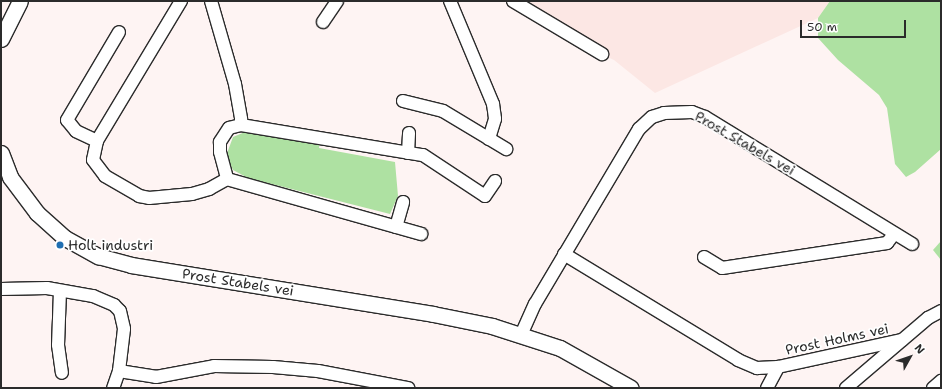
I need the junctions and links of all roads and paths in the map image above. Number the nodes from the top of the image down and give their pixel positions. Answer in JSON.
{"nodes":[{"id":1,"x":20,"y":1,"type":"edge"},
{"id":2,"x":181,"y":1,"type":"edge"},
{"id":3,"x":211,"y":1,"type":"edge"},
{"id":4,"x":337,"y":1,"type":"edge"},
{"id":5,"x":450,"y":1,"type":"edge"},
{"id":6,"x":513,"y":1,"type":"edge"},
{"id":7,"x":323,"y":22,"type":"dead end"},
{"id":8,"x":119,"y":32,"type":"dead end"},
{"id":9,"x":1,"y":39,"type":"edge"},
{"id":10,"x":602,"y":54,"type":"dead end"},
{"id":11,"x":403,"y":102,"type":"dead end"},
{"id":12,"x":241,"y":125,"type":"junction"},
{"id":13,"x":409,"y":133,"type":"dead end"},
{"id":14,"x":489,"y":140,"type":"junction"},
{"id":15,"x":97,"y":141,"type":"junction"},
{"id":16,"x":506,"y":149,"type":"dead end"},
{"id":17,"x":1,"y":153,"type":"edge"},
{"id":18,"x":408,"y":153,"type":"junction"},
{"id":19,"x":227,"y":179,"type":"junction"},
{"id":20,"x":495,"y":181,"type":"dead end"},
{"id":21,"x":403,"y":202,"type":"dead end"},
{"id":22,"x":396,"y":227,"type":"junction"},
{"id":23,"x":421,"y":234,"type":"dead end"},
{"id":24,"x":894,"y":234,"type":"junction"},
{"id":25,"x":912,"y":244,"type":"dead end"},
{"id":26,"x":564,"y":254,"type":"junction"},
{"id":27,"x":704,"y":257,"type":"dead end"},
{"id":28,"x":1,"y":288,"type":"edge"},
{"id":29,"x":60,"y":291,"type":"junction"},
{"id":30,"x":941,"y":311,"type":"edge"},
{"id":31,"x":521,"y":334,"type":"junction"},
{"id":32,"x":902,"y":340,"type":"junction"},
{"id":33,"x":778,"y":367,"type":"junction"},
{"id":34,"x":119,"y":371,"type":"junction"},
{"id":35,"x":62,"y":373,"type":"dead end"},
{"id":36,"x":941,"y":381,"type":"edge"},
{"id":37,"x":627,"y":387,"type":"edge"},
{"id":38,"x":112,"y":388,"type":"edge"},
{"id":39,"x":408,"y":388,"type":"edge"},
{"id":40,"x":767,"y":388,"type":"edge"},
{"id":41,"x":846,"y":388,"type":"edge"},
{"id":42,"x":933,"y":388,"type":"edge"}],
"edges":[{"from":1,"to":9,"type":"street"},
{"from":2,"to":15,"type":"street"},
{"from":3,"to":12,"type":"street"},
{"from":4,"to":7,"type":"street"},
{"from":5,"to":14,"type":"street"},
{"from":6,"to":10,"type":"street"},
{"from":8,"to":15,"type":"street"},
{"from":11,"to":14,"type":"street"},
{"from":12,"to":18,"type":"street"},
{"from":12,"to":19,"type":"street"},
{"from":13,"to":18,"type":"street"},
{"from":14,"to":16,"type":"street"},
{"from":15,"to":19,"type":"street"},
{"from":17,"to":31,"type":"street","name":"Prost Stabels vei"},
{"from":18,"to":20,"type":"street"},
{"from":19,"to":22,"type":"street"},
{"from":21,"to":22,"type":"street"},
{"from":22,"to":23,"type":"street"},
{"from":24,"to":25,"type":"street","name":"Prost Stabels vei"},
{"from":24,"to":26,"type":"street","name":"Prost Stabels vei"},
{"from":24,"to":27,"type":"street"},
{"from":26,"to":31,"type":"street","name":"Prost Stabels vei"},
{"from":26,"to":33,"type":"street"},
{"from":28,"to":29,"type":"street"},
{"from":29,"to":34,"type":"street"},
{"from":29,"to":35,"type":"street"},
{"from":30,"to":32,"type":"street","name":"Prost Holms vei"},
{"from":31,"to":37,"type":"street","name":"Prost Stabels vei"},
{"from":32,"to":33,"type":"street","name":"Prost Holms vei"},
{"from":32,"to":41,"type":"street","name":"Prost Holms vei"},
{"from":33,"to":40,"type":"street","name":"Prost Holms vei"},
{"from":34,"to":38,"type":"street"},
{"from":34,"to":39,"type":"street"},
{"from":36,"to":42,"type":"street"}]}
